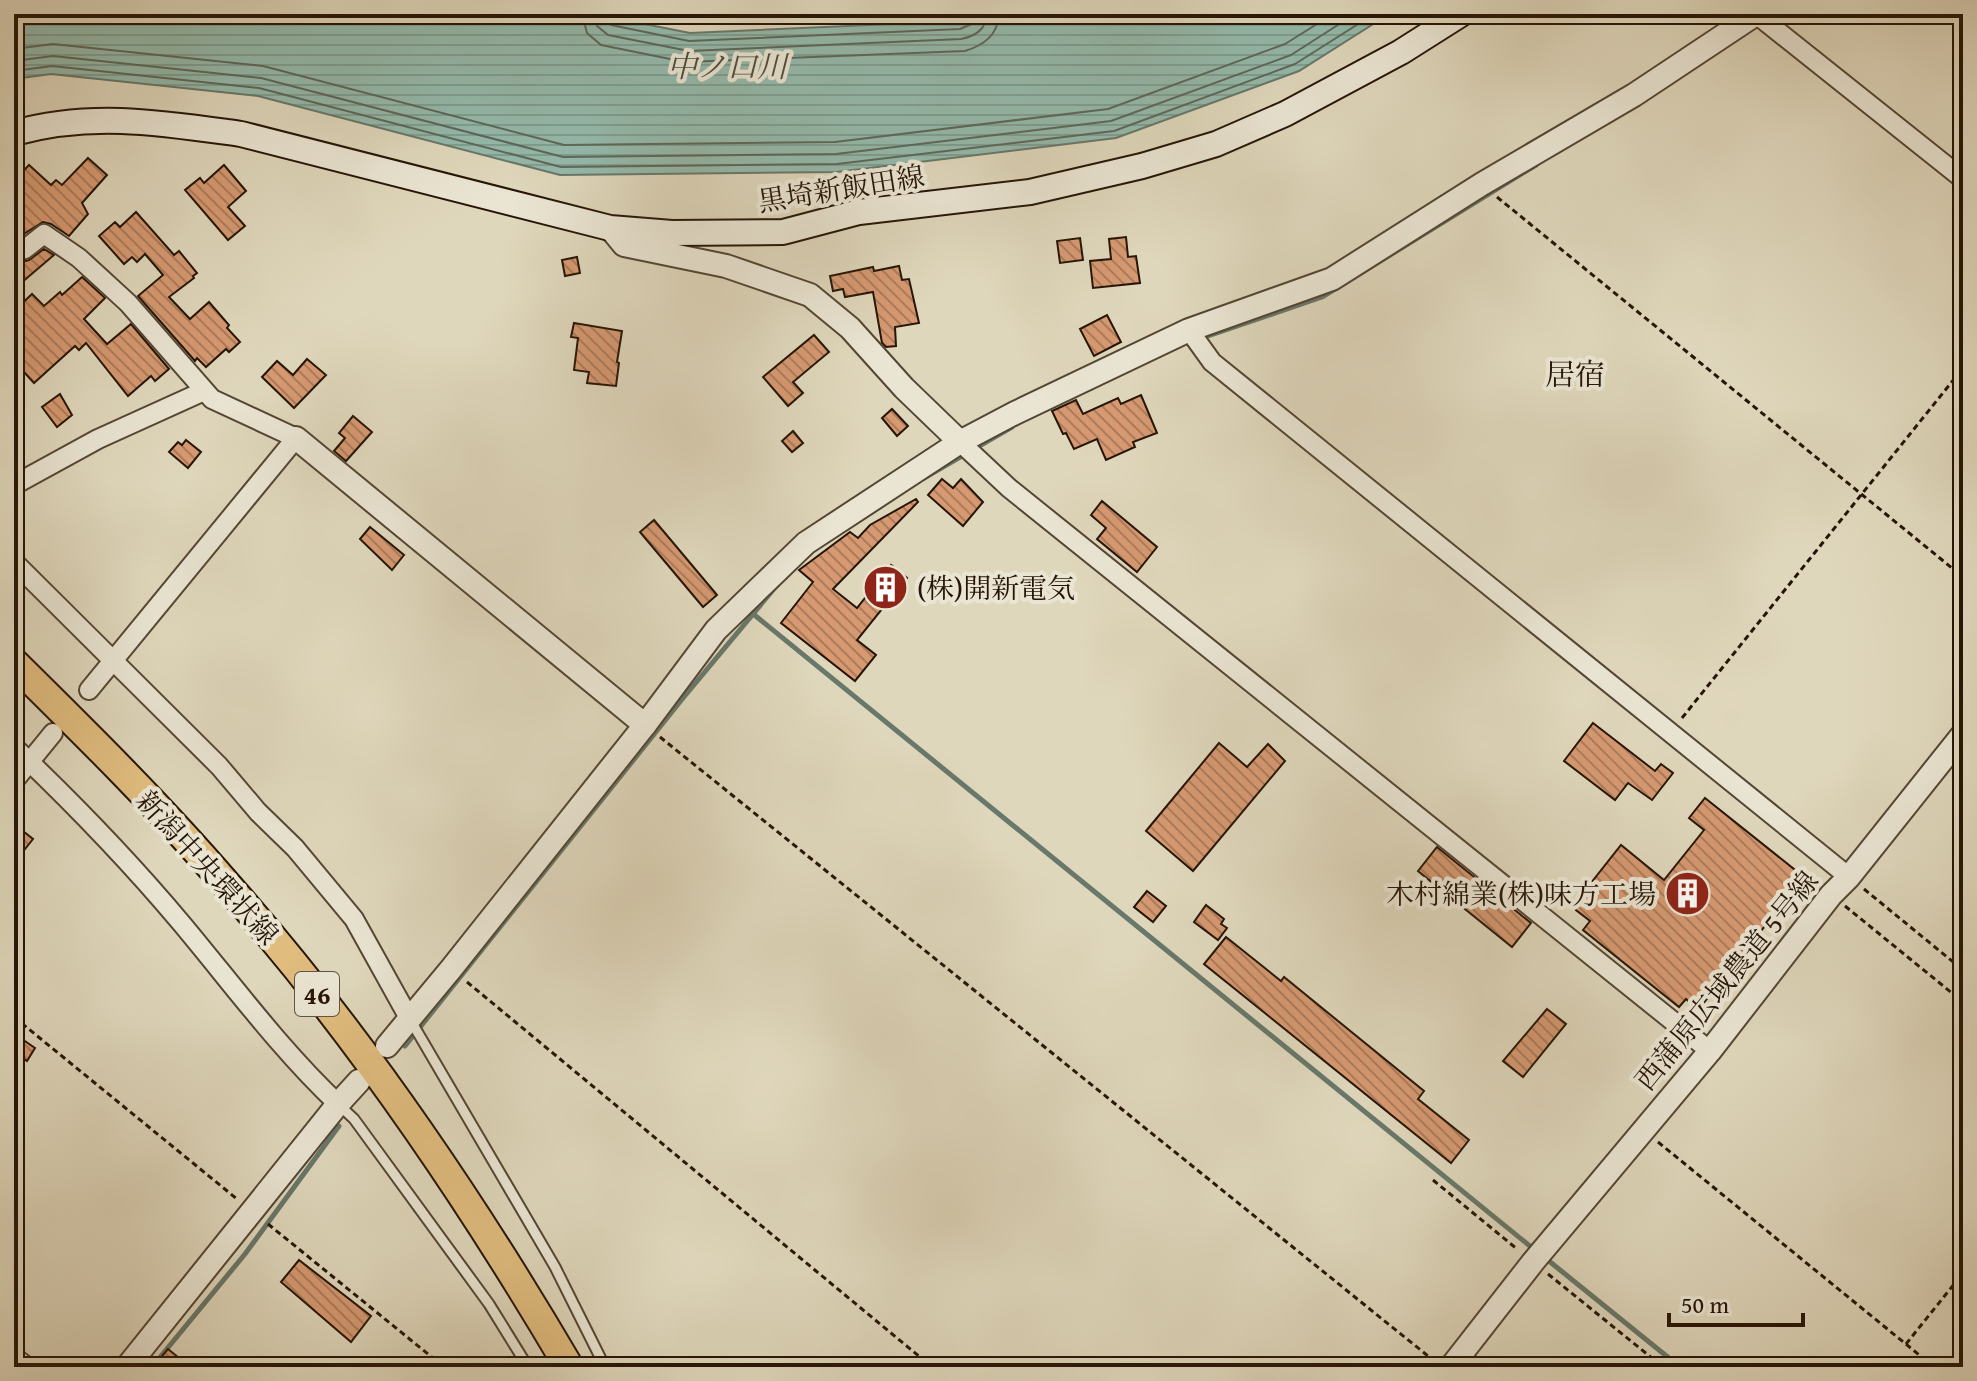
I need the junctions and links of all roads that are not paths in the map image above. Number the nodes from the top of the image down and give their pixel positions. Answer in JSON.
{"nodes":[{"id":1,"x":1461,"y":14,"type":"edge"},
{"id":2,"x":1756,"y":14,"type":"edge"},
{"id":3,"x":14,"y":133,"type":"edge"},
{"id":4,"x":1963,"y":179,"type":"edge"},
{"id":5,"x":610,"y":228,"type":"junction"},
{"id":6,"x":14,"y":252,"type":"edge"},
{"id":7,"x":1189,"y":330,"type":"junction"},
{"id":8,"x":204,"y":391,"type":"junction"},
{"id":9,"x":296,"y":438,"type":"junction"},
{"id":10,"x":960,"y":442,"type":"junction"},
{"id":11,"x":14,"y":485,"type":"edge"},
{"id":12,"x":14,"y":562,"type":"edge"},
{"id":13,"x":112,"y":662,"type":"junction"},
{"id":14,"x":14,"y":663,"type":"edge"},
{"id":15,"x":89,"y":690,"type":"dead end"},
{"id":16,"x":645,"y":725,"type":"junction"},
{"id":17,"x":53,"y":733,"type":"dead end"},
{"id":18,"x":1963,"y":734,"type":"edge"},
{"id":19,"x":14,"y":747,"type":"edge"},
{"id":20,"x":30,"y":762,"type":"junction"},
{"id":21,"x":14,"y":781,"type":"edge"},
{"id":22,"x":1849,"y":877,"type":"junction"},
{"id":23,"x":409,"y":1018,"type":"junction"},
{"id":24,"x":387,"y":1046,"type":"dead end"},
{"id":25,"x":1710,"y":1051,"type":"junction"},
{"id":26,"x":359,"y":1081,"type":"dead end"},
{"id":27,"x":338,"y":1104,"type":"junction"},
{"id":28,"x":14,"y":1357,"type":"edge"},
{"id":29,"x":27,"y":1367,"type":"edge"},
{"id":30,"x":127,"y":1367,"type":"edge"},
{"id":31,"x":528,"y":1367,"type":"edge"},
{"id":32,"x":569,"y":1367,"type":"edge"},
{"id":33,"x":605,"y":1367,"type":"edge"},
{"id":34,"x":1451,"y":1367,"type":"edge"}],
"edges":[{"from":1,"to":5,"type":"main road","name":"黒埼新飯田線"},
{"from":2,"to":4,"type":"street"},
{"from":2,"to":7,"type":"street"},
{"from":3,"to":5,"type":"main road","name":"黒埼新飯田線"},
{"from":5,"to":10,"type":"street"},
{"from":6,"to":8,"type":"street"},
{"from":7,"to":10,"type":"street"},
{"from":7,"to":22,"type":"street"},
{"from":8,"to":9,"type":"street"},
{"from":8,"to":11,"type":"street"},
{"from":9,"to":13,"type":"street"},
{"from":9,"to":16,"type":"street"},
{"from":10,"to":16,"type":"street"},
{"from":10,"to":25,"type":"street"},
{"from":12,"to":13,"type":"street"},
{"from":13,"to":15,"type":"street"},
{"from":13,"to":23,"type":"street"},
{"from":14,"to":32,"type":"main road","name":"新潟中央環状線","number":"46"},
{"from":16,"to":23,"type":"street"},
{"from":17,"to":20,"type":"street"},
{"from":18,"to":22,"type":"street","name":"西蒲原広域農道 5号線"},
{"from":19,"to":20,"type":"street"},
{"from":20,"to":21,"type":"street"},
{"from":20,"to":27,"type":"street"},
{"from":22,"to":25,"type":"street","name":"西蒲原広域農道 5号線"},
{"from":23,"to":24,"type":"street"},
{"from":23,"to":33,"type":"lane"},
{"from":25,"to":34,"type":"street","name":"西蒲原広域農道 5号線"},
{"from":26,"to":27,"type":"street"},
{"from":27,"to":30,"type":"street"},
{"from":27,"to":31,"type":"lane"},
{"from":28,"to":29,"type":"street"}]}
